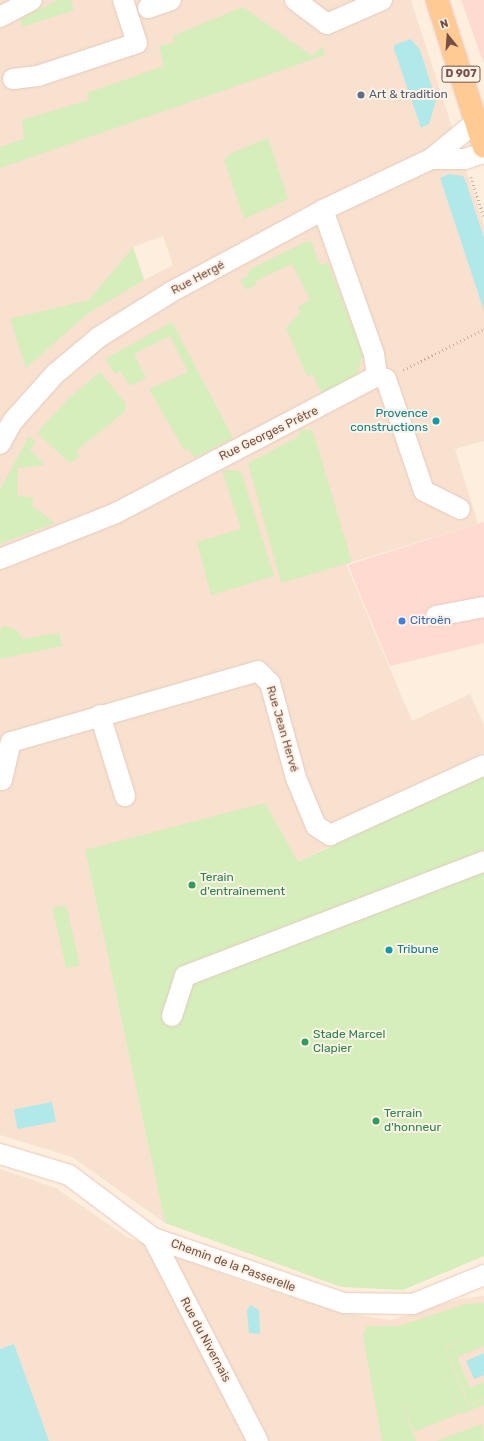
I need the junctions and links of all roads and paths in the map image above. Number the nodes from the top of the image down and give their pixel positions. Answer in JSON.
{"nodes":[{"id":1,"x":32,"y":0,"type":"edge"},
{"id":2,"x":123,"y":0,"type":"edge"},
{"id":3,"x":171,"y":0,"type":"edge"},
{"id":4,"x":295,"y":0,"type":"edge"},
{"id":5,"x":382,"y":0,"type":"edge"},
{"id":6,"x":437,"y":0,"type":"edge"},
{"id":7,"x":148,"y":8,"type":"dead end"},
{"id":8,"x":0,"y":17,"type":"edge"},
{"id":9,"x":13,"y":79,"type":"dead end"},
{"id":10,"x":476,"y":122,"type":"junction"},
{"id":11,"x":484,"y":147,"type":"edge"},
{"id":12,"x":484,"y":153,"type":"edge"},
{"id":13,"x":431,"y":159,"type":"junction"},
{"id":14,"x":468,"y":170,"type":"dead end"},
{"id":15,"x":323,"y":210,"type":"junction"},
{"id":16,"x":484,"y":218,"type":"edge"},
{"id":17,"x":484,"y":329,"type":"edge"},
{"id":18,"x":382,"y":377,"type":"junction"},
{"id":19,"x":0,"y":444,"type":"edge"},
{"id":20,"x":460,"y":509,"type":"dead end"},
{"id":21,"x":0,"y":559,"type":"edge"},
{"id":22,"x":484,"y":608,"type":"edge"},
{"id":23,"x":436,"y":616,"type":"dead end"},
{"id":24,"x":100,"y":715,"type":"junction"},
{"id":25,"x":484,"y":765,"type":"edge"},
{"id":26,"x":2,"y":780,"type":"dead end"},
{"id":27,"x":125,"y":796,"type":"dead end"},
{"id":28,"x":484,"y":861,"type":"edge"},
{"id":29,"x":172,"y":1016,"type":"dead end"},
{"id":30,"x":0,"y":1154,"type":"edge"},
{"id":31,"x":153,"y":1238,"type":"junction"},
{"id":32,"x":484,"y":1275,"type":"edge"},
{"id":33,"x":258,"y":1441,"type":"edge"}],
"edges":[{"from":1,"to":8,"type":"street"},
{"from":2,"to":9,"type":"street"},
{"from":3,"to":7,"type":"street"},
{"from":4,"to":5,"type":"street"},
{"from":6,"to":10,"type":"main road","number":"D 907"},
{"from":10,"to":11,"type":"main road","number":"D 907"},
{"from":10,"to":13,"type":"street","name":"Rue Hergé"},
{"from":12,"to":13,"type":"street","name":"Rue Hergé"},
{"from":13,"to":15,"type":"street","name":"Rue Hergé"},
{"from":14,"to":16,"type":"path"},
{"from":15,"to":18,"type":"street"},
{"from":15,"to":19,"type":"street","name":"Rue Hergé"},
{"from":17,"to":18,"type":"path"},
{"from":18,"to":20,"type":"street"},
{"from":18,"to":21,"type":"street","name":"Rue Georges Prêtre"},
{"from":22,"to":23,"type":"street"},
{"from":24,"to":25,"type":"street","name":"Rue Jean Hervé"},
{"from":24,"to":26,"type":"street","name":"Rue Jean Hervé"},
{"from":24,"to":27,"type":"street"},
{"from":28,"to":29,"type":"street"},
{"from":30,"to":31,"type":"street","name":"Chemin de la Passerelle"},
{"from":31,"to":32,"type":"street","name":"Chemin de la Passerelle"},
{"from":31,"to":33,"type":"street","name":"Rue du Nivernais"}]}
